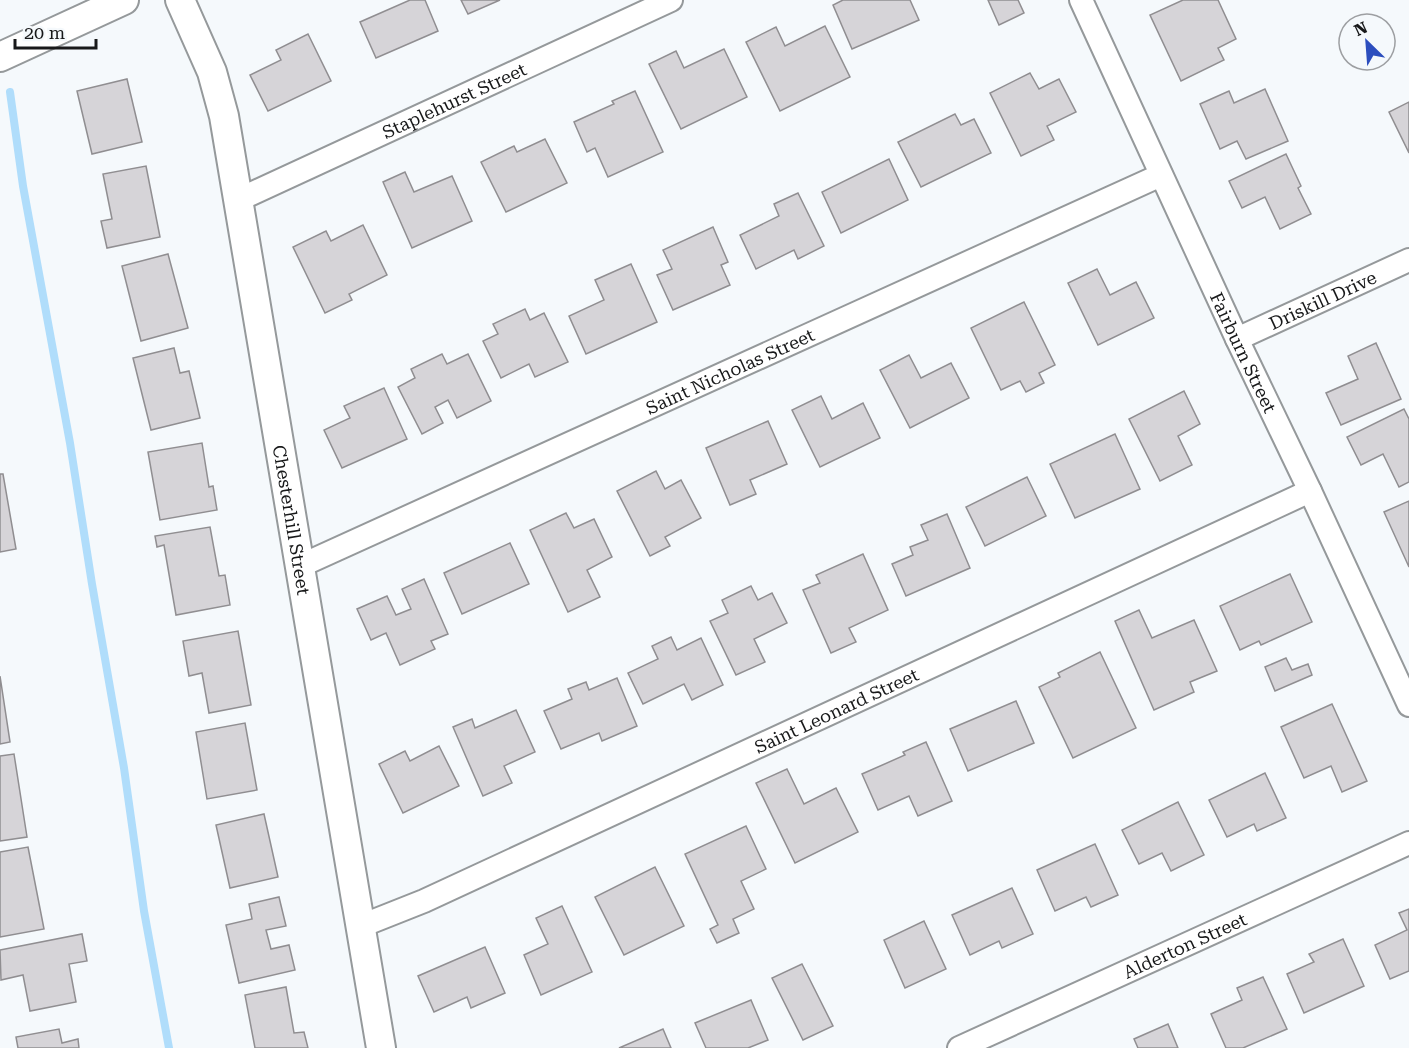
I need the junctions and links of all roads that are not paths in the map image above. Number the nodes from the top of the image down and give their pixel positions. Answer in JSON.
{"nodes":[{"id":1,"x":180,"y":0,"type":"edge"},
{"id":2,"x":671,"y":0,"type":"edge"},
{"id":3,"x":1081,"y":0,"type":"edge"},
{"id":4,"x":115,"y":2,"type":"edge"},
{"id":5,"x":0,"y":57,"type":"edge"},
{"id":6,"x":1161,"y":175,"type":"junction"},
{"id":7,"x":238,"y":200,"type":"junction"},
{"id":8,"x":1409,"y":260,"type":"edge"},
{"id":9,"x":1237,"y":339,"type":"junction"},
{"id":10,"x":1310,"y":491,"type":"junction"},
{"id":11,"x":300,"y":566,"type":"junction"},
{"id":12,"x":1409,"y":705,"type":"edge"},
{"id":13,"x":1409,"y":843,"type":"edge"},
{"id":14,"x":361,"y":927,"type":"junction"},
{"id":15,"x":381,"y":1048,"type":"edge"},
{"id":16,"x":959,"y":1048,"type":"edge"}],
"edges":[{"from":1,"to":7,"type":"street","name":"Chesterhill Street"},
{"from":2,"to":7,"type":"street","name":"Staplehurst Street"},
{"from":3,"to":6,"type":"street","name":"Fairburn Street"},
{"from":4,"to":5,"type":"street"},
{"from":6,"to":9,"type":"street","name":"Fairburn Street"},
{"from":6,"to":11,"type":"street","name":"Saint Nicholas Street"},
{"from":7,"to":11,"type":"street","name":"Chesterhill Street"},
{"from":8,"to":9,"type":"street","name":"Driskill Drive"},
{"from":9,"to":10,"type":"street","name":"Fairburn Street"},
{"from":10,"to":12,"type":"street","name":"Fairburn Street"},
{"from":10,"to":14,"type":"street","name":"Saint Leonard Street"},
{"from":11,"to":14,"type":"street","name":"Chesterhill Street"},
{"from":13,"to":16,"type":"street","name":"Alderton Street"},
{"from":14,"to":15,"type":"street","name":"Chesterhill Street"}]}
